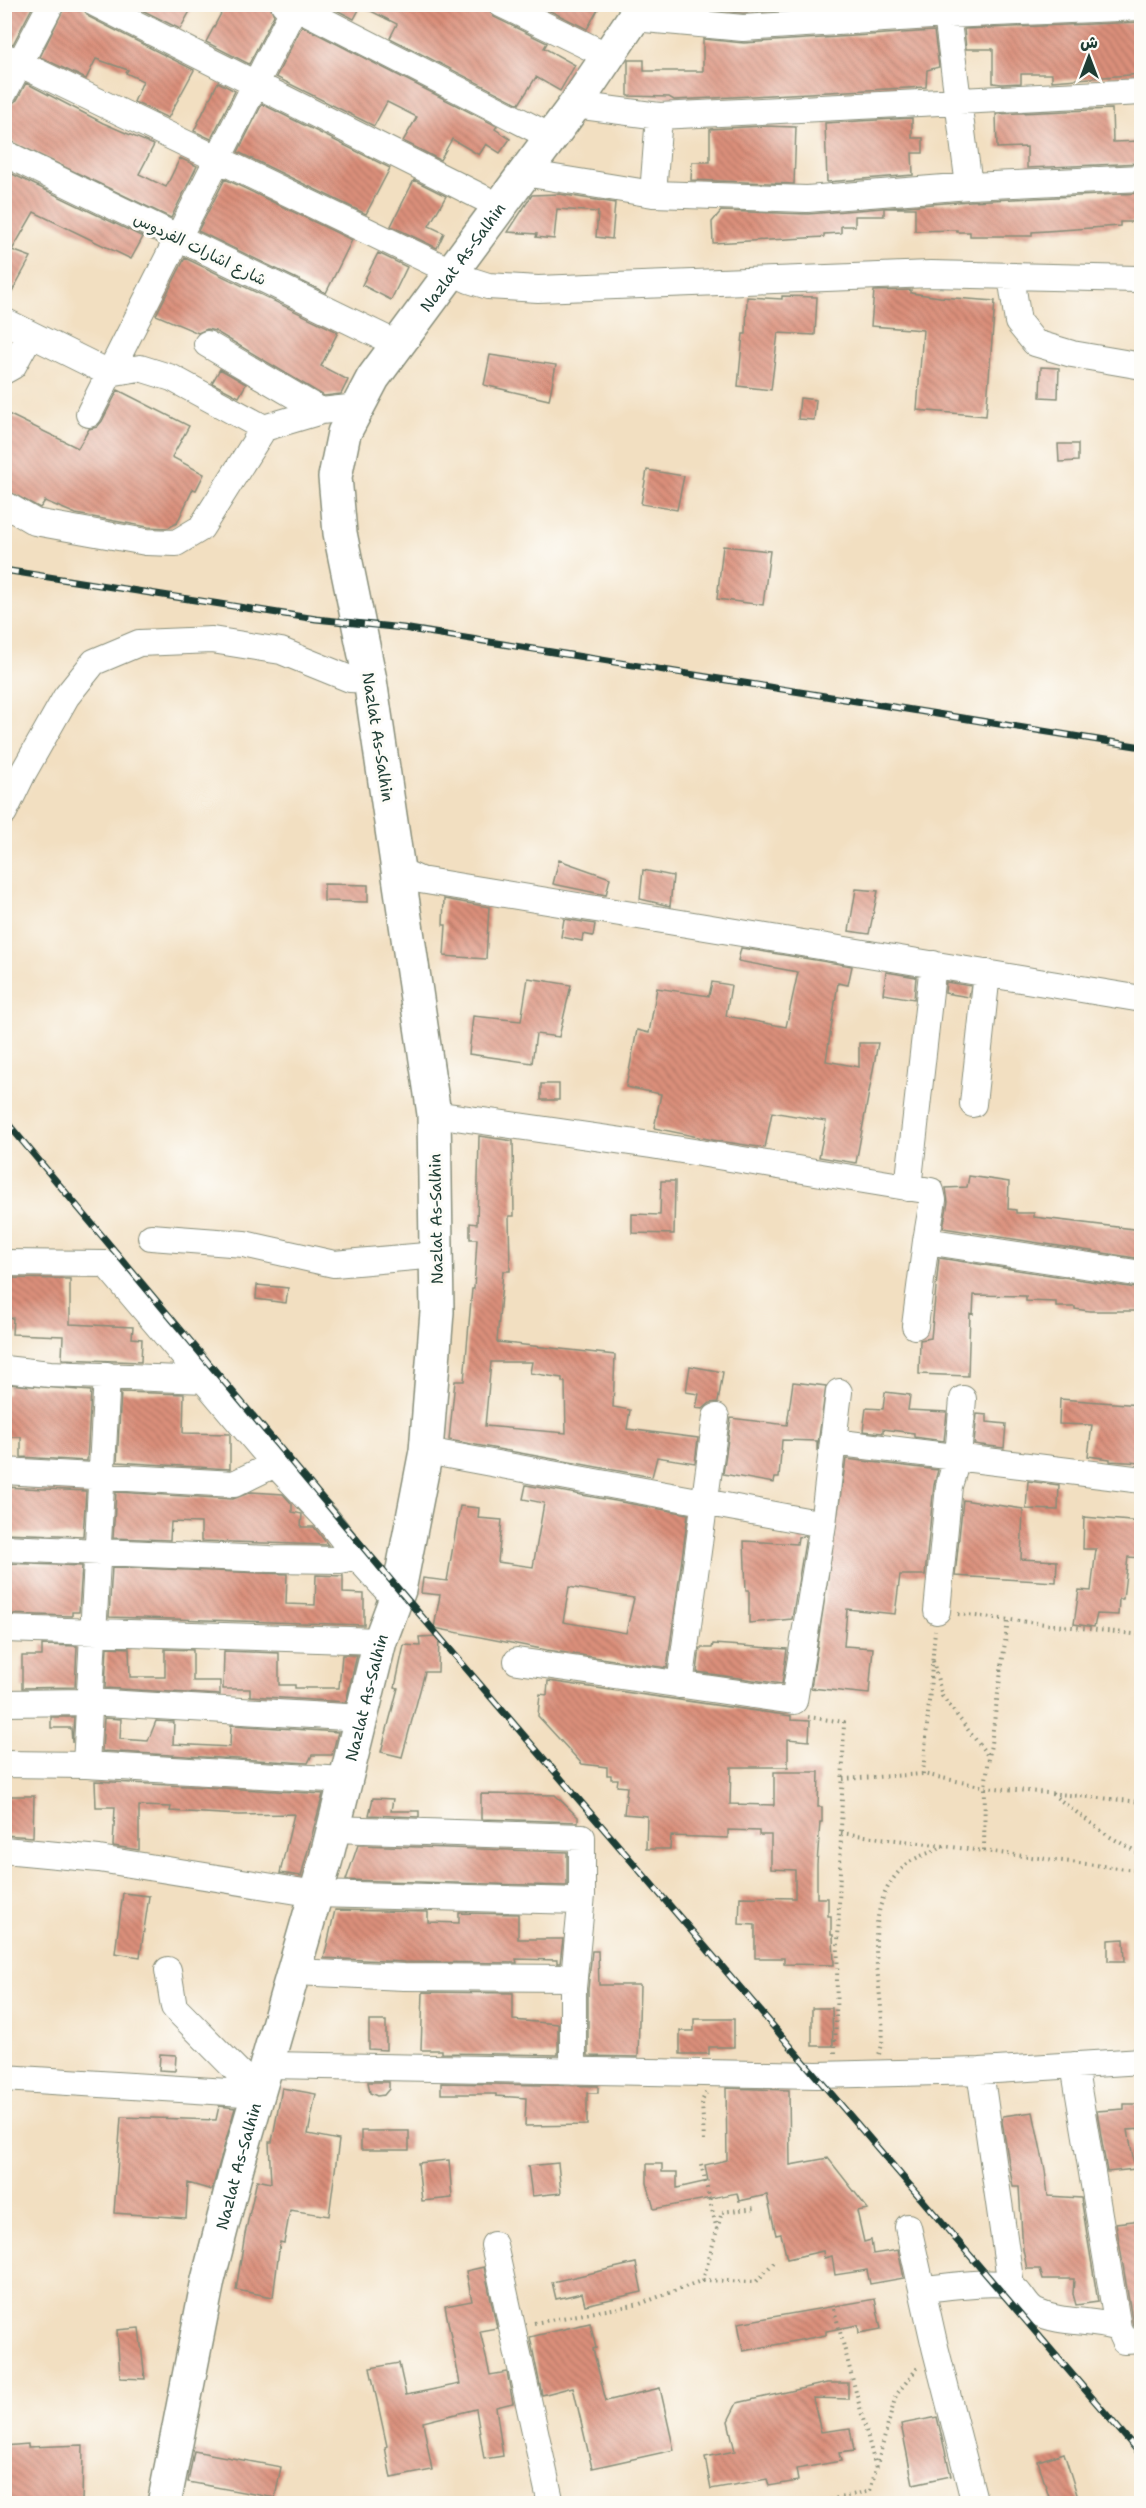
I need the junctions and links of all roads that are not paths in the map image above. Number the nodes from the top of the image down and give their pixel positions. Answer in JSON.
{"nodes":[{"id":1,"x":51,"y":4,"type":"edge"},
{"id":2,"x":96,"y":4,"type":"edge"},
{"id":3,"x":501,"y":4,"type":"edge"},
{"id":4,"x":291,"y":5,"type":"edge"},
{"id":5,"x":1142,"y":7,"type":"edge"},
{"id":6,"x":638,"y":11,"type":"edge"},
{"id":7,"x":946,"y":15,"type":"junction"},
{"id":8,"x":608,"y":56,"type":"junction"},
{"id":9,"x":13,"y":59,"type":"edge"},
{"id":10,"x":255,"y":85,"type":"junction"},
{"id":11,"x":4,"y":93,"type":"edge"},
{"id":12,"x":1142,"y":93,"type":"edge"},
{"id":13,"x":958,"y":99,"type":"junction"},
{"id":14,"x":575,"y":105,"type":"junction"},
{"id":15,"x":659,"y":116,"type":"junction"},
{"id":16,"x":551,"y":137,"type":"junction"},
{"id":17,"x":4,"y":153,"type":"edge"},
{"id":18,"x":217,"y":160,"type":"junction"},
{"id":19,"x":524,"y":173,"type":"junction"},
{"id":20,"x":1142,"y":178,"type":"edge"},
{"id":21,"x":969,"y":186,"type":"junction"},
{"id":22,"x":653,"y":194,"type":"junction"},
{"id":23,"x":499,"y":206,"type":"junction"},
{"id":24,"x":177,"y":238,"type":"junction"},
{"id":25,"x":450,"y":270,"type":"junction"},
{"id":26,"x":1011,"y":276,"type":"junction"},
{"id":27,"x":1137,"y":279,"type":"dead end"},
{"id":28,"x":4,"y":321,"type":"edge"},
{"id":29,"x":30,"y":336,"type":"junction"},
{"id":30,"x":207,"y":344,"type":"dead end"},
{"id":31,"x":397,"y":344,"type":"junction"},
{"id":32,"x":1142,"y":366,"type":"edge"},
{"id":33,"x":4,"y":371,"type":"edge"},
{"id":34,"x":109,"y":373,"type":"junction"},
{"id":35,"x":358,"y":407,"type":"junction"},
{"id":36,"x":321,"y":411,"type":"junction"},
{"id":37,"x":89,"y":414,"type":"dead end"},
{"id":38,"x":264,"y":428,"type":"junction"},
{"id":39,"x":4,"y":504,"type":"edge"},
{"id":40,"x":370,"y":680,"type":"junction"},
{"id":41,"x":4,"y":812,"type":"edge"},
{"id":42,"x":400,"y":871,"type":"junction"},
{"id":43,"x":933,"y":964,"type":"junction"},
{"id":44,"x":987,"y":973,"type":"junction"},
{"id":45,"x":1142,"y":999,"type":"edge"},
{"id":46,"x":973,"y":1104,"type":"dead end"},
{"id":47,"x":434,"y":1114,"type":"junction"},
{"id":48,"x":908,"y":1188,"type":"junction"},
{"id":49,"x":151,"y":1237,"type":"dead end"},
{"id":50,"x":926,"y":1241,"type":"junction"},
{"id":51,"x":437,"y":1255,"type":"junction"},
{"id":52,"x":4,"y":1263,"type":"edge"},
{"id":53,"x":1142,"y":1274,"type":"edge"},
{"id":54,"x":915,"y":1326,"type":"dead end"},
{"id":55,"x":4,"y":1369,"type":"edge"},
{"id":56,"x":106,"y":1375,"type":"junction"},
{"id":57,"x":206,"y":1380,"type":"junction"},
{"id":58,"x":839,"y":1392,"type":"dead end"},
{"id":59,"x":963,"y":1399,"type":"dead end"},
{"id":60,"x":716,"y":1417,"type":"dead end"},
{"id":61,"x":833,"y":1442,"type":"junction"},
{"id":62,"x":426,"y":1451,"type":"junction"},
{"id":63,"x":958,"y":1456,"type":"junction"},
{"id":64,"x":275,"y":1464,"type":"junction"},
{"id":65,"x":4,"y":1472,"type":"edge"},
{"id":66,"x":100,"y":1477,"type":"junction"},
{"id":67,"x":1142,"y":1480,"type":"edge"},
{"id":68,"x":705,"y":1502,"type":"junction"},
{"id":69,"x":823,"y":1524,"type":"junction"},
{"id":70,"x":4,"y":1548,"type":"edge"},
{"id":71,"x":96,"y":1554,"type":"junction"},
{"id":72,"x":356,"y":1556,"type":"junction"},
{"id":73,"x":396,"y":1600,"type":"junction"},
{"id":74,"x":937,"y":1611,"type":"road end"},
{"id":75,"x":4,"y":1629,"type":"edge"},
{"id":76,"x":93,"y":1630,"type":"junction"},
{"id":77,"x":380,"y":1641,"type":"junction"},
{"id":78,"x":518,"y":1661,"type":"dead end"},
{"id":79,"x":680,"y":1685,"type":"junction"},
{"id":80,"x":89,"y":1702,"type":"junction"},
{"id":81,"x":4,"y":1703,"type":"edge"},
{"id":82,"x":362,"y":1718,"type":"junction"},
{"id":83,"x":4,"y":1764,"type":"edge"},
{"id":84,"x":86,"y":1766,"type":"junction"},
{"id":85,"x":345,"y":1780,"type":"junction"},
{"id":86,"x":333,"y":1829,"type":"junction"},
{"id":87,"x":4,"y":1850,"type":"edge"},
{"id":88,"x":316,"y":1894,"type":"junction"},
{"id":89,"x":581,"y":1901,"type":"junction"},
{"id":90,"x":168,"y":1970,"type":"dead end"},
{"id":91,"x":295,"y":1972,"type":"junction"},
{"id":92,"x":574,"y":1978,"type":"junction"},
{"id":93,"x":1142,"y":2061,"type":"edge"},
{"id":94,"x":1074,"y":2066,"type":"junction"},
{"id":95,"x":573,"y":2071,"type":"junction"},
{"id":96,"x":980,"y":2071,"type":"junction"},
{"id":97,"x":4,"y":2078,"type":"edge"},
{"id":98,"x":264,"y":2079,"type":"junction"},
{"id":99,"x":908,"y":2227,"type":"dead end"},
{"id":100,"x":494,"y":2245,"type":"dead end"},
{"id":101,"x":1011,"y":2286,"type":"junction"},
{"id":102,"x":922,"y":2289,"type":"junction"},
{"id":103,"x":1118,"y":2328,"type":"junction"},
{"id":104,"x":1142,"y":2340,"type":"edge"},
{"id":105,"x":164,"y":2504,"type":"edge"},
{"id":106,"x":551,"y":2504,"type":"edge"},
{"id":107,"x":975,"y":2504,"type":"edge"}],
"edges":[{"from":1,"to":9,"type":"street"},
{"from":2,"to":10,"type":"street"},
{"from":3,"to":8,"type":"street"},
{"from":4,"to":10,"type":"street"},
{"from":4,"to":16,"type":"street"},
{"from":5,"to":7,"type":"street"},
{"from":6,"to":7,"type":"street"},
{"from":6,"to":8,"type":"main road","name":"Nazlat As-Salhin"},
{"from":7,"to":13,"type":"street"},
{"from":8,"to":14,"type":"main road","name":"Nazlat As-Salhin"},
{"from":9,"to":11,"type":"street"},
{"from":9,"to":18,"type":"street"},
{"from":10,"to":18,"type":"street"},
{"from":10,"to":23,"type":"street"},
{"from":12,"to":13,"type":"street"},
{"from":13,"to":15,"type":"street"},
{"from":13,"to":21,"type":"street"},
{"from":14,"to":15,"type":"street"},
{"from":14,"to":16,"type":"main road","name":"Nazlat As-Salhin"},
{"from":15,"to":22,"type":"street"},
{"from":16,"to":19,"type":"main road","name":"Nazlat As-Salhin"},
{"from":17,"to":24,"type":"street","name":"شارع اشارات الفردوس"},
{"from":18,"to":24,"type":"street"},
{"from":18,"to":25,"type":"street"},
{"from":19,"to":22,"type":"street"},
{"from":19,"to":23,"type":"main road","name":"Nazlat As-Salhin"},
{"from":20,"to":21,"type":"street"},
{"from":21,"to":22,"type":"street"},
{"from":23,"to":25,"type":"main road","name":"Nazlat As-Salhin"},
{"from":24,"to":31,"type":"street","name":"شارع اشارات الفردوس"},
{"from":24,"to":34,"type":"street"},
{"from":25,"to":26,"type":"street"},
{"from":25,"to":31,"type":"main road","name":"Nazlat As-Salhin"},
{"from":26,"to":27,"type":"street"},
{"from":26,"to":32,"type":"street"},
{"from":28,"to":29,"type":"street"},
{"from":29,"to":33,"type":"street"},
{"from":29,"to":34,"type":"street"},
{"from":30,"to":36,"type":"street"},
{"from":31,"to":35,"type":"main road","name":"Nazlat As-Salhin"},
{"from":34,"to":37,"type":"street"},
{"from":34,"to":38,"type":"street"},
{"from":35,"to":36,"type":"street"},
{"from":35,"to":40,"type":"main road","name":"Nazlat As-Salhin"},
{"from":36,"to":38,"type":"street"},
{"from":38,"to":39,"type":"street"},
{"from":40,"to":41,"type":"street"},
{"from":40,"to":42,"type":"main road","name":"Nazlat As-Salhin"},
{"from":42,"to":43,"type":"street"},
{"from":42,"to":47,"type":"main road","name":"Nazlat As-Salhin"},
{"from":43,"to":44,"type":"street"},
{"from":43,"to":48,"type":"street"},
{"from":44,"to":45,"type":"street"},
{"from":44,"to":46,"type":"street"},
{"from":47,"to":48,"type":"street"},
{"from":47,"to":51,"type":"main road","name":"Nazlat As-Salhin"},
{"from":48,"to":50,"type":"street"},
{"from":49,"to":51,"type":"street"},
{"from":50,"to":53,"type":"street"},
{"from":50,"to":54,"type":"street"},
{"from":51,"to":62,"type":"main road","name":"Nazlat As-Salhin"},
{"from":52,"to":57,"type":"street"},
{"from":55,"to":56,"type":"street"},
{"from":56,"to":57,"type":"street"},
{"from":56,"to":66,"type":"street"},
{"from":57,"to":64,"type":"street"},
{"from":58,"to":61,"type":"street"},
{"from":59,"to":63,"type":"street"},
{"from":60,"to":68,"type":"street"},
{"from":61,"to":63,"type":"street"},
{"from":61,"to":69,"type":"street"},
{"from":62,"to":68,"type":"street"},
{"from":62,"to":73,"type":"main road","name":"Nazlat As-Salhin"},
{"from":63,"to":67,"type":"street"},
{"from":63,"to":74,"type":"street"},
{"from":64,"to":66,"type":"street"},
{"from":64,"to":72,"type":"street"},
{"from":65,"to":66,"type":"street"},
{"from":66,"to":71,"type":"street"},
{"from":68,"to":69,"type":"street"},
{"from":68,"to":79,"type":"street"},
{"from":69,"to":79,"type":"street"},
{"from":70,"to":71,"type":"street"},
{"from":71,"to":72,"type":"street"},
{"from":71,"to":76,"type":"street"},
{"from":72,"to":73,"type":"street"},
{"from":73,"to":77,"type":"main road","name":"Nazlat As-Salhin"},
{"from":75,"to":76,"type":"street"},
{"from":76,"to":77,"type":"street"},
{"from":76,"to":80,"type":"street"},
{"from":77,"to":82,"type":"main road","name":"Nazlat As-Salhin"},
{"from":78,"to":79,"type":"street"},
{"from":80,"to":81,"type":"street"},
{"from":80,"to":82,"type":"street"},
{"from":80,"to":84,"type":"street"},
{"from":82,"to":85,"type":"main road","name":"Nazlat As-Salhin"},
{"from":83,"to":84,"type":"street"},
{"from":84,"to":85,"type":"street"},
{"from":85,"to":86,"type":"main road","name":"Nazlat As-Salhin"},
{"from":86,"to":88,"type":"main road","name":"Nazlat As-Salhin"},
{"from":86,"to":89,"type":"street"},
{"from":87,"to":88,"type":"street"},
{"from":88,"to":89,"type":"street"},
{"from":88,"to":91,"type":"main road","name":"Nazlat As-Salhin"},
{"from":89,"to":92,"type":"street"},
{"from":90,"to":98,"type":"street"},
{"from":91,"to":92,"type":"street"},
{"from":91,"to":98,"type":"main road","name":"Nazlat As-Salhin"},
{"from":92,"to":95,"type":"street"},
{"from":93,"to":94,"type":"street"},
{"from":94,"to":96,"type":"street"},
{"from":94,"to":103,"type":"street"},
{"from":95,"to":96,"type":"street"},
{"from":95,"to":98,"type":"street"},
{"from":96,"to":101,"type":"street"},
{"from":97,"to":98,"type":"street"},
{"from":98,"to":105,"type":"main road","name":"Nazlat As-Salhin"},
{"from":99,"to":102,"type":"street"},
{"from":100,"to":106,"type":"street"},
{"from":101,"to":102,"type":"street"},
{"from":101,"to":103,"type":"street"},
{"from":102,"to":107,"type":"street"},
{"from":103,"to":104,"type":"street"}]}
